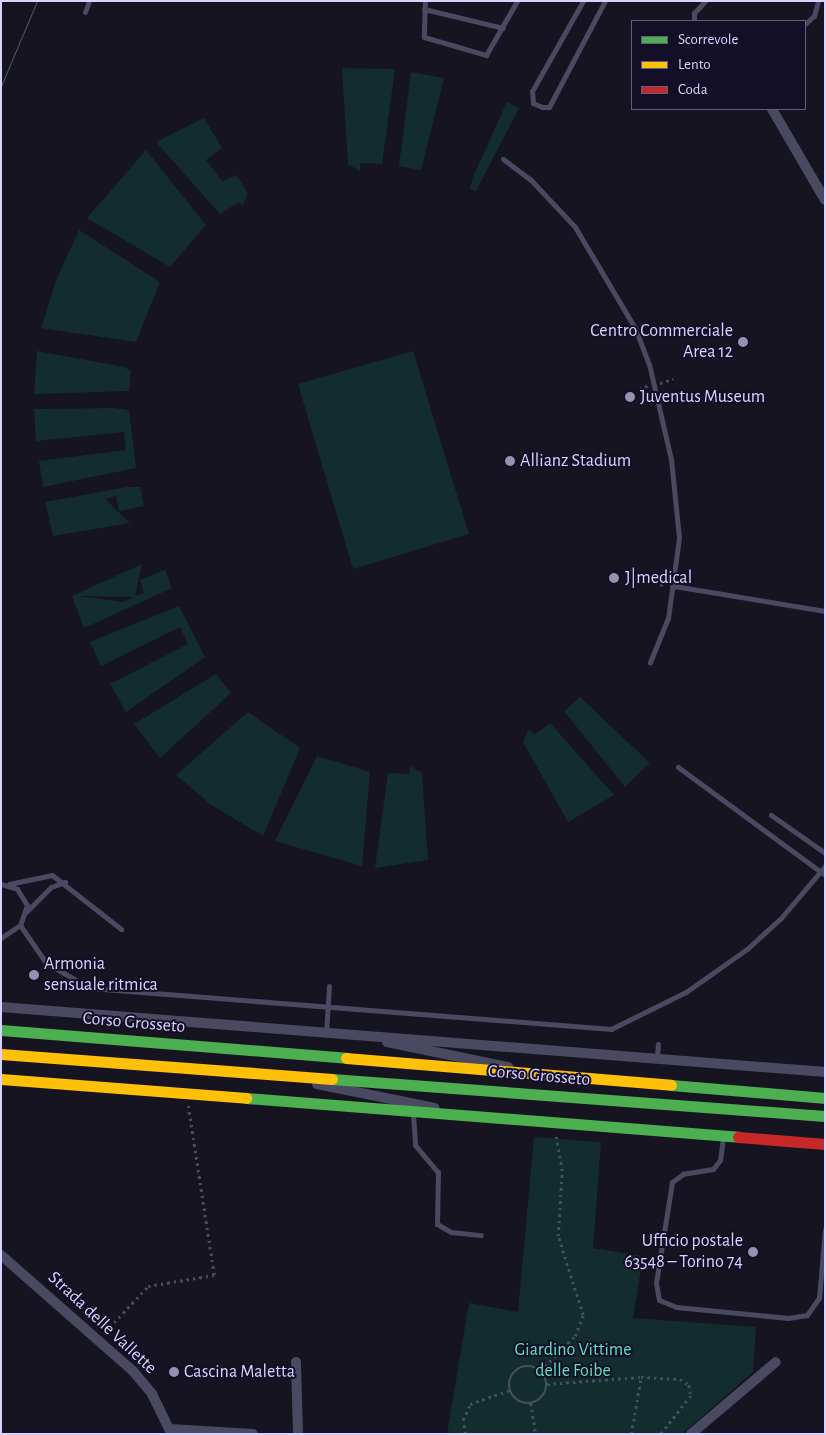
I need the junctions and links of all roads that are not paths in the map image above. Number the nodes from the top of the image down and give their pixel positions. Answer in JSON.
{"nodes":[{"id":1,"x":89,"y":1,"type":"edge"},
{"id":2,"x":425,"y":1,"type":"edge"},
{"id":3,"x":517,"y":1,"type":"edge"},
{"id":4,"x":583,"y":1,"type":"edge"},
{"id":5,"x":605,"y":1,"type":"edge"},
{"id":6,"x":818,"y":1,"type":"edge"},
{"id":7,"x":704,"y":2,"type":"edge"},
{"id":8,"x":424,"y":9,"type":"junction"},
{"id":9,"x":85,"y":12,"type":"dead end"},
{"id":10,"x":695,"y":20,"type":"edge"},
{"id":11,"x":806,"y":23,"type":"edge"},
{"id":12,"x":503,"y":28,"type":"junction"},
{"id":13,"x":773,"y":110,"type":"edge"},
{"id":14,"x":502,"y":160,"type":"dead end"},
{"id":15,"x":825,"y":200,"type":"edge"},
{"id":16,"x":674,"y":586,"type":"junction"},
{"id":17,"x":825,"y":611,"type":"edge"},
{"id":18,"x":650,"y":662,"type":"dead end"},
{"id":19,"x":678,"y":767,"type":"dead end"},
{"id":20,"x":771,"y":815,"type":"dead end"},
{"id":21,"x":825,"y":853,"type":"edge"},
{"id":22,"x":825,"y":866,"type":"edge"},
{"id":23,"x":823,"y":873,"type":"edge"},
{"id":24,"x":65,"y":882,"type":"junction"},
{"id":25,"x":1,"y":884,"type":"edge"},
{"id":26,"x":9,"y":884,"type":"junction"},
{"id":27,"x":26,"y":913,"type":"junction"},
{"id":28,"x":20,"y":925,"type":"junction"},
{"id":29,"x":121,"y":929,"type":"dead end"},
{"id":30,"x":1,"y":938,"type":"edge"},
{"id":31,"x":329,"y":986,"type":"dead end"},
{"id":32,"x":1,"y":1007,"type":"edge"},
{"id":33,"x":328,"y":1007,"type":"junction"},
{"id":34,"x":1,"y":1030,"type":"edge"},
{"id":35,"x":326,"y":1034,"type":"junction"},
{"id":36,"x":364,"y":1036,"type":"junction"},
{"id":37,"x":658,"y":1044,"type":"dead end"},
{"id":38,"x":1,"y":1054,"type":"edge"},
{"id":39,"x":657,"y":1057,"type":"junction"},
{"id":40,"x":250,"y":1072,"type":"junction"},
{"id":41,"x":825,"y":1072,"type":"edge"},
{"id":42,"x":533,"y":1073,"type":"junction"},
{"id":43,"x":1,"y":1079,"type":"edge"},
{"id":44,"x":825,"y":1098,"type":"edge"},
{"id":45,"x":413,"y":1111,"type":"junction"},
{"id":46,"x":453,"y":1114,"type":"junction"},
{"id":47,"x":825,"y":1116,"type":"edge"},
{"id":48,"x":724,"y":1135,"type":"junction"},
{"id":49,"x":825,"y":1144,"type":"edge"},
{"id":50,"x":825,"y":1230,"type":"edge"},
{"id":51,"x":481,"y":1235,"type":"dead end"},
{"id":52,"x":1,"y":1255,"type":"edge"},
{"id":53,"x":296,"y":1362,"type":"dead end"},
{"id":54,"x":776,"y":1362,"type":"dead end"},
{"id":55,"x":253,"y":1434,"type":"edge"},
{"id":56,"x":298,"y":1434,"type":"edge"},
{"id":57,"x":690,"y":1434,"type":"edge"}],
"edges":[{"from":1,"to":9,"type":"lane"},
{"from":2,"to":8,"type":"lane"},
{"from":3,"to":12,"type":"lane"},
{"from":4,"to":5,"type":"lane"},
{"from":6,"to":11,"type":"lane"},
{"from":7,"to":10,"type":"lane"},
{"from":8,"to":12,"type":"lane"},
{"from":8,"to":12,"type":"lane"},
{"from":13,"to":15,"type":"street"},
{"from":14,"to":16,"type":"lane"},
{"from":16,"to":17,"type":"lane"},
{"from":16,"to":18,"type":"lane"},
{"from":19,"to":23,"type":"lane"},
{"from":20,"to":21,"type":"lane"},
{"from":22,"to":23,"type":"lane"},
{"from":23,"to":33,"type":"lane"},
{"from":24,"to":26,"type":"lane"},
{"from":24,"to":27,"type":"lane"},
{"from":24,"to":29,"type":"lane"},
{"from":25,"to":26,"type":"lane"},
{"from":26,"to":27,"type":"lane"},
{"from":27,"to":28,"type":"lane"},
{"from":28,"to":30,"type":"lane"},
{"from":28,"to":33,"type":"lane"},
{"from":31,"to":33,"type":"lane"},
{"from":32,"to":35,"type":"street","name":"Corso Grosseto"},
{"from":33,"to":35,"type":"lane"},
{"from":34,"to":42,"type":"main road","name":"Corso Grosseto"},
{"from":35,"to":36,"type":"street","name":"Corso Grosseto"},
{"from":36,"to":39,"type":"street","name":"Corso Grosseto"},
{"from":36,"to":42,"type":"street","name":"Corso Grosseto"},
{"from":37,"to":39,"type":"lane"},
{"from":38,"to":40,"type":"main road","name":"Corso Grosseto"},
{"from":39,"to":41,"type":"street","name":"Corso Grosseto"},
{"from":40,"to":46,"type":"street","name":"Corso Grosseto"},
{"from":40,"to":47,"type":"main road","name":"Corso Grosseto"},
{"from":42,"to":44,"type":"main road","name":"Corso Grosseto"},
{"from":43,"to":45,"type":"main road","name":"Corso Grosseto"},
{"from":45,"to":46,"type":"main road","name":"Corso Grosseto"},
{"from":45,"to":51,"type":"lane"},
{"from":46,"to":48,"type":"main road","name":"Corso Grosseto"},
{"from":48,"to":49,"type":"main road","name":"Corso Grosseto"},
{"from":48,"to":50,"type":"lane"},
{"from":52,"to":55,"type":"street","name":"Strada delle Vallette"},
{"from":53,"to":56,"type":"street"},
{"from":54,"to":57,"type":"street"}]}
